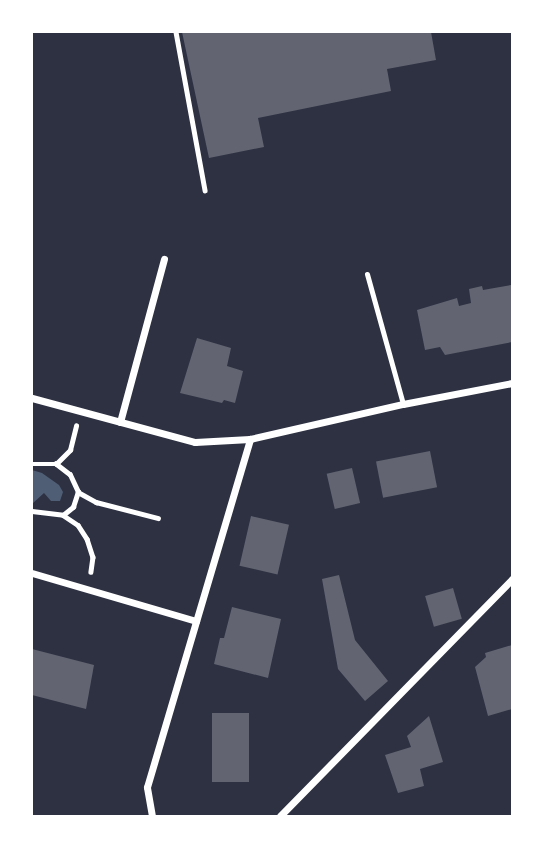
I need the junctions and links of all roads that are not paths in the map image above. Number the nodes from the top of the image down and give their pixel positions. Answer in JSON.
{"nodes":[{"id":1,"x":164,"y":259,"type":"dead end"},
{"id":2,"x":367,"y":274,"type":"dead end"},
{"id":3,"x":513,"y":383,"type":"edge"},
{"id":4,"x":32,"y":398,"type":"edge"},
{"id":5,"x":402,"y":404,"type":"junction"},
{"id":6,"x":120,"y":422,"type":"junction"},
{"id":7,"x":250,"y":439,"type":"junction"},
{"id":8,"x":32,"y":573,"type":"edge"},
{"id":9,"x":513,"y":579,"type":"edge"},
{"id":10,"x":196,"y":621,"type":"junction"},
{"id":11,"x":152,"y":817,"type":"edge"},
{"id":12,"x":279,"y":817,"type":"edge"}],
"edges":[{"from":1,"to":6,"type":"street"},
{"from":2,"to":5,"type":"lane"},
{"from":3,"to":5,"type":"street"},
{"from":4,"to":6,"type":"street"},
{"from":5,"to":7,"type":"street"},
{"from":6,"to":7,"type":"street"},
{"from":7,"to":10,"type":"street"},
{"from":8,"to":10,"type":"street"},
{"from":9,"to":12,"type":"street"},
{"from":10,"to":11,"type":"street"}]}
